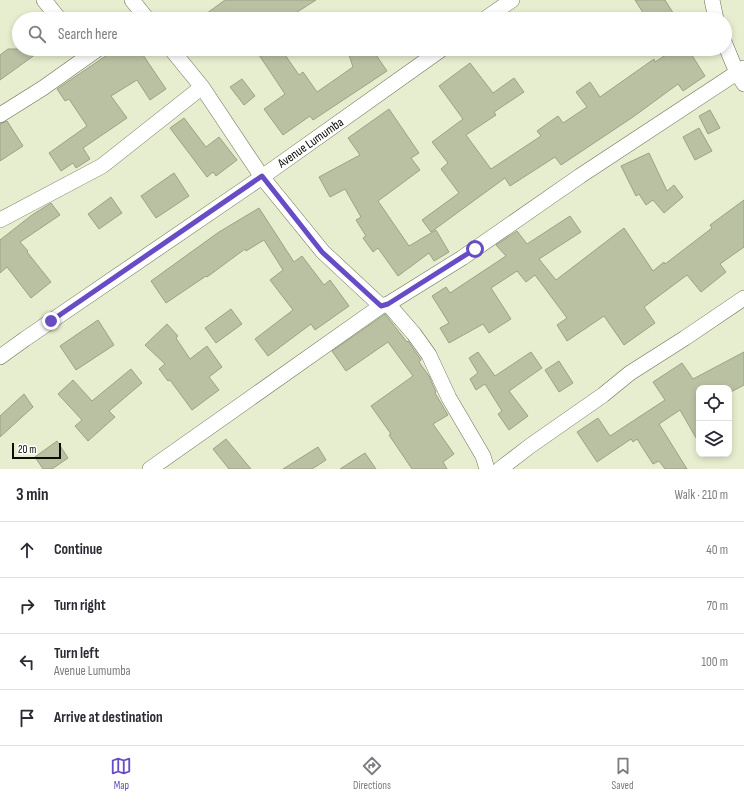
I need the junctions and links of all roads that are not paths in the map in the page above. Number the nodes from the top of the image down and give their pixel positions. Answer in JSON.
{"nodes":[{"id":1,"x":44,"y":0,"type":"edge"},
{"id":2,"x":132,"y":0,"type":"edge"},
{"id":3,"x":512,"y":0,"type":"edge"},
{"id":4,"x":712,"y":0,"type":"edge"},
{"id":5,"x":53,"y":12,"type":"edge"},
{"id":6,"x":139,"y":12,"type":"edge"},
{"id":7,"x":495,"y":12,"type":"edge"},
{"id":8,"x":715,"y":12,"type":"edge"},
{"id":9,"x":84,"y":56,"type":"edge"},
{"id":10,"x":177,"y":56,"type":"edge"},
{"id":11,"x":432,"y":56,"type":"edge"},
{"id":12,"x":732,"y":56,"type":"edge"},
{"id":13,"x":742,"y":75,"type":"edge"},
{"id":14,"x":202,"y":87,"type":"junction"},
{"id":15,"x":0,"y":115,"type":"edge"},
{"id":16,"x":262,"y":176,"type":"junction"},
{"id":17,"x":2,"y":215,"type":"edge"},
{"id":18,"x":744,"y":298,"type":"edge"},
{"id":19,"x":384,"y":305,"type":"junction"},
{"id":20,"x":0,"y":357,"type":"edge"},
{"id":21,"x":150,"y":469,"type":"edge"},
{"id":22,"x":487,"y":469,"type":"edge"},
{"id":23,"x":500,"y":469,"type":"edge"}],
"edges":[{"from":1,"to":5,"type":"street"},
{"from":2,"to":6,"type":"street"},
{"from":3,"to":7,"type":"street"},
{"from":4,"to":8,"type":"street"},
{"from":9,"to":15,"type":"street"},
{"from":10,"to":14,"type":"street"},
{"from":11,"to":16,"type":"street","name":"Avenue Lumumba"},
{"from":12,"to":13,"type":"street"},
{"from":13,"to":19,"type":"street"},
{"from":14,"to":16,"type":"street"},
{"from":14,"to":17,"type":"street"},
{"from":16,"to":19,"type":"street"},
{"from":16,"to":20,"type":"street","name":"Avenue Lumumba"},
{"from":18,"to":23,"type":"street"},
{"from":19,"to":21,"type":"street"},
{"from":19,"to":22,"type":"street"}]}
